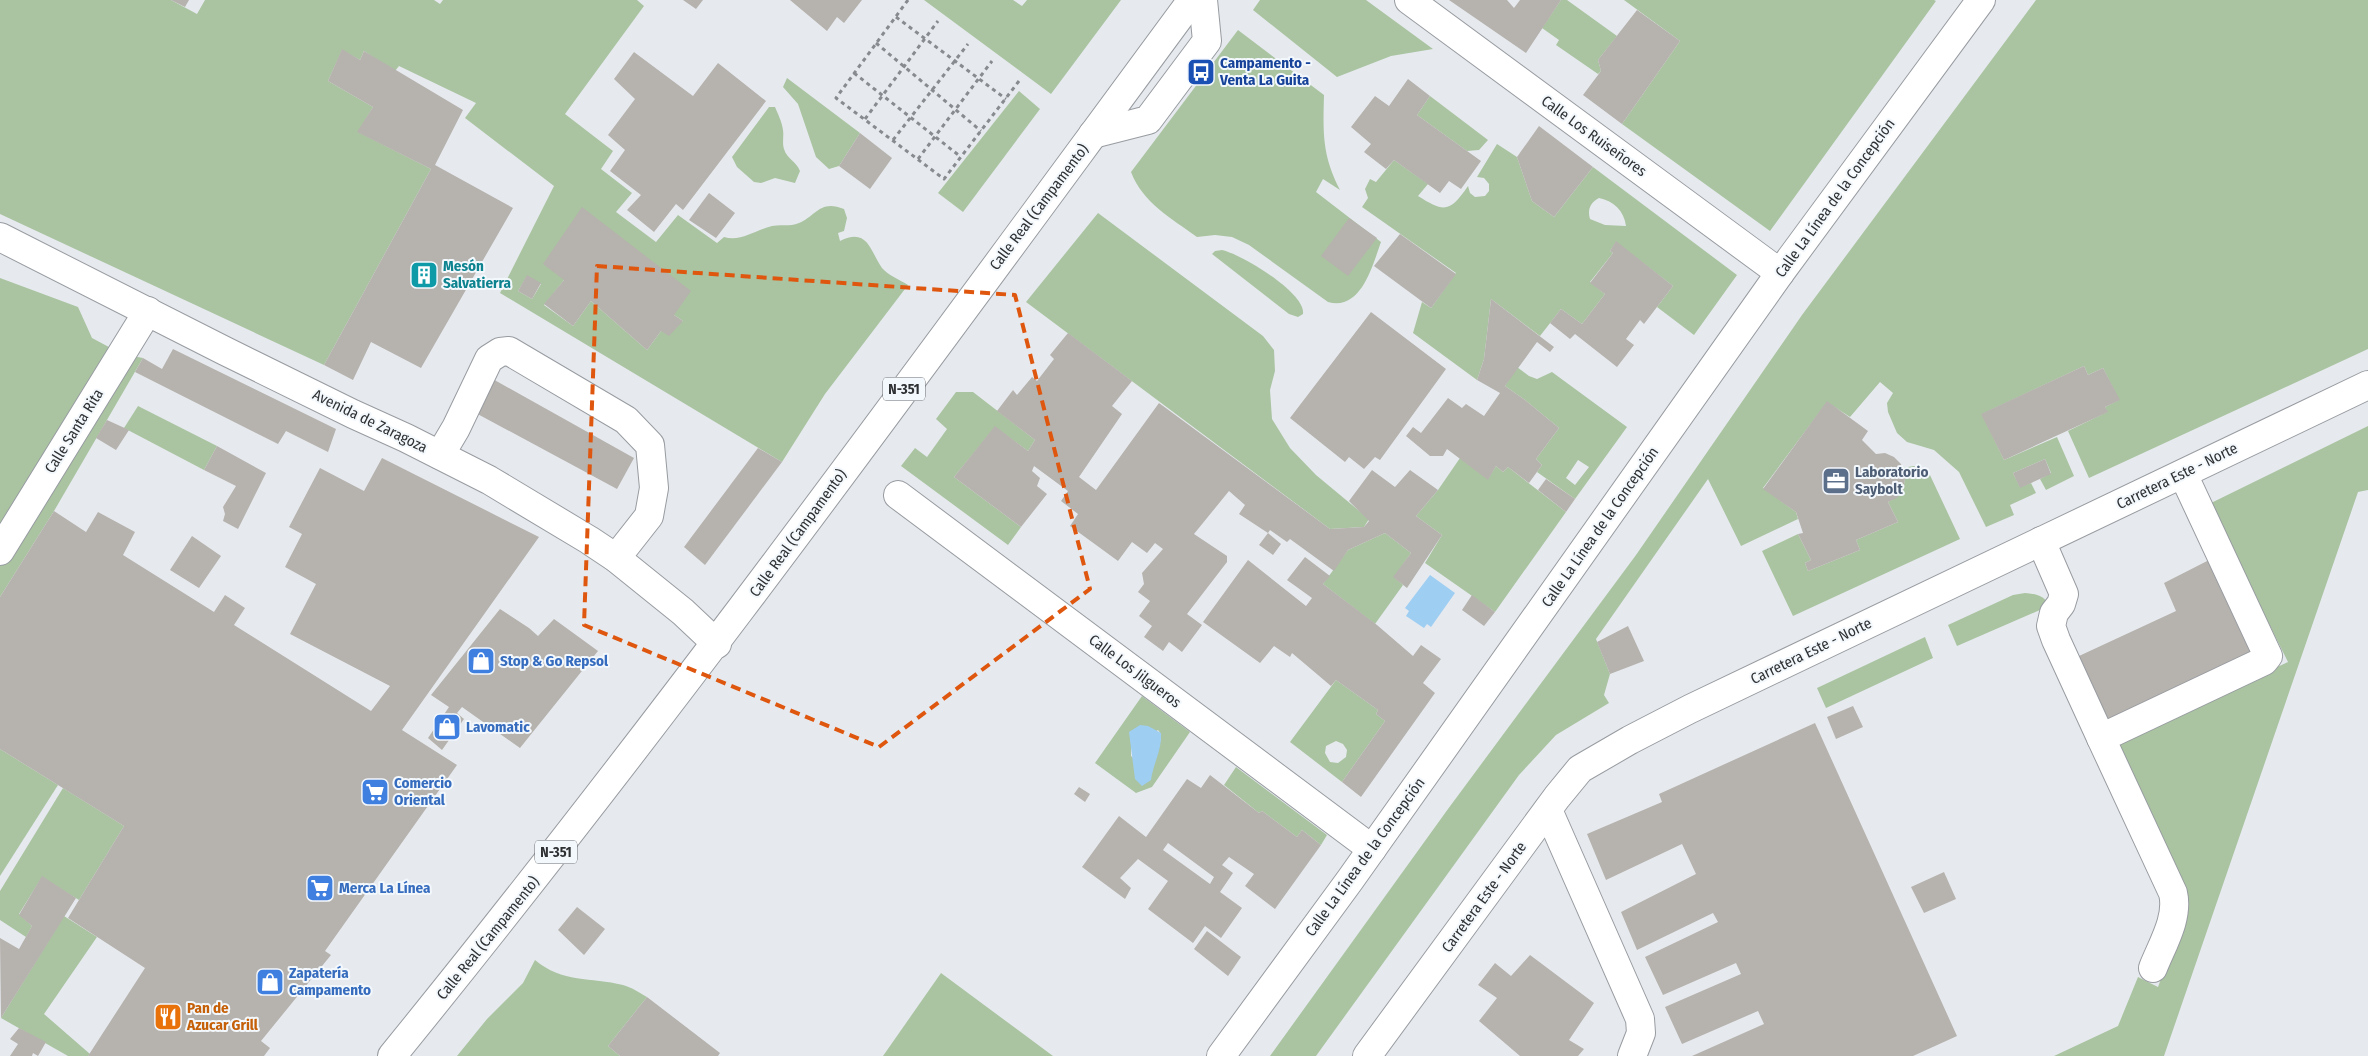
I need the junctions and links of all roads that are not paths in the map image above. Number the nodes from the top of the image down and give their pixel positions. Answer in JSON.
{"nodes":[{"id":1,"x":1192,"y":0,"type":"edge"},
{"id":2,"x":1203,"y":0,"type":"edge"},
{"id":3,"x":1409,"y":0,"type":"edge"},
{"id":4,"x":1981,"y":0,"type":"edge"},
{"id":5,"x":1092,"y":134,"type":"junction"},
{"id":6,"x":0,"y":237,"type":"edge"},
{"id":7,"x":1780,"y":273,"type":"junction"},
{"id":8,"x":148,"y":311,"type":"junction"},
{"id":9,"x":2368,"y":385,"type":"edge"},
{"id":10,"x":440,"y":455,"type":"junction"},
{"id":11,"x":2183,"y":474,"type":"junction"},
{"id":12,"x":898,"y":495,"type":"dead end"},
{"id":13,"x":2041,"y":541,"type":"junction"},
{"id":14,"x":0,"y":551,"type":"edge"},
{"id":15,"x":616,"y":558,"type":"junction"},
{"id":16,"x":717,"y":644,"type":"junction"},
{"id":17,"x":2101,"y":738,"type":"junction"},
{"id":18,"x":1548,"y":810,"type":"junction"},
{"id":19,"x":1372,"y":849,"type":"junction"},
{"id":20,"x":2153,"y":968,"type":"dead end"},
{"id":21,"x":392,"y":1056,"type":"edge"},
{"id":22,"x":1221,"y":1056,"type":"edge"},
{"id":23,"x":1367,"y":1056,"type":"edge"},
{"id":24,"x":1632,"y":1056,"type":"edge"}],
"edges":[{"from":1,"to":5,"type":"main road","name":"Calle Real (Campamento)","number":"N-351"},
{"from":2,"to":5,"type":"main road"},
{"from":3,"to":7,"type":"main road","name":"Calle Los Ruiseñores"},
{"from":4,"to":7,"type":"main road","name":"Calle La Línea de la Concepción"},
{"from":5,"to":16,"type":"main road","name":"Calle Real (Campamento)","number":"N-351"},
{"from":6,"to":8,"type":"main road","name":"Avenida de Zaragoza"},
{"from":7,"to":19,"type":"main road","name":"Calle La Línea de la Concepción"},
{"from":8,"to":10,"type":"main road","name":"Avenida de Zaragoza"},
{"from":8,"to":14,"type":"main road","name":"Calle Santa Rita"},
{"from":9,"to":11,"type":"main road","name":"Carretera Este - Norte"},
{"from":10,"to":15,"type":"main road","name":"Avenida de Zaragoza"},
{"from":10,"to":15,"type":"main road"},
{"from":11,"to":13,"type":"main road","name":"Carretera Este - Norte"},
{"from":11,"to":17,"type":"main road"},
{"from":12,"to":19,"type":"main road","name":"Calle Los Jilgueros"},
{"from":13,"to":17,"type":"main road"},
{"from":13,"to":18,"type":"main road","name":"Carretera Este - Norte"},
{"from":15,"to":16,"type":"main road","name":"Avenida de Zaragoza"},
{"from":16,"to":21,"type":"main road","name":"Calle Real (Campamento)","number":"N-351"},
{"from":17,"to":20,"type":"main road"},
{"from":18,"to":23,"type":"main road","name":"Carretera Este - Norte"},
{"from":18,"to":24,"type":"main road"},
{"from":19,"to":22,"type":"main road","name":"Calle La Línea de la Concepción"}]}
